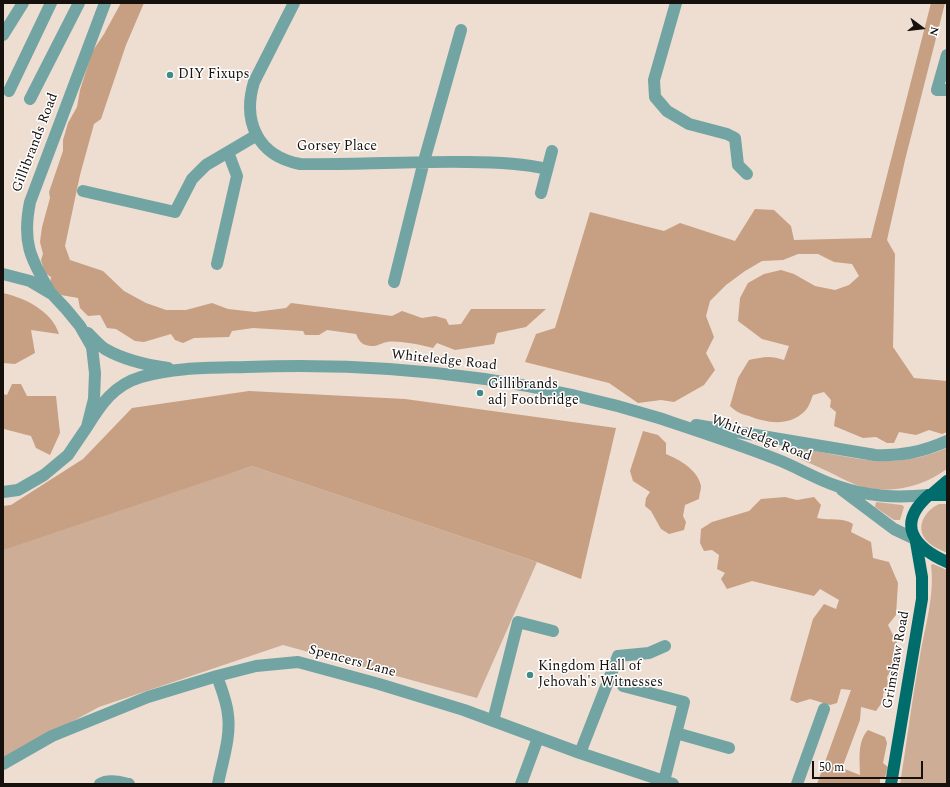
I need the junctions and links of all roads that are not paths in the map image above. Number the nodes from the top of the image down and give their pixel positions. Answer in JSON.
{"nodes":[{"id":1,"x":23,"y":3,"type":"edge"},
{"id":2,"x":51,"y":3,"type":"edge"},
{"id":3,"x":79,"y":3,"type":"edge"},
{"id":4,"x":105,"y":3,"type":"edge"},
{"id":5,"x":676,"y":3,"type":"edge"},
{"id":6,"x":291,"y":4,"type":"edge"},
{"id":7,"x":460,"y":30,"type":"dead end"},
{"id":8,"x":3,"y":35,"type":"edge"},
{"id":9,"x":947,"y":56,"type":"edge"},
{"id":10,"x":947,"y":90,"type":"edge"},
{"id":11,"x":9,"y":91,"type":"dead end"},
{"id":12,"x":30,"y":99,"type":"dead end"},
{"id":13,"x":257,"y":135,"type":"junction"},
{"id":14,"x":552,"y":151,"type":"dead end"},
{"id":15,"x":228,"y":152,"type":"junction"},
{"id":16,"x":424,"y":161,"type":"junction"},
{"id":17,"x":547,"y":169,"type":"junction"},
{"id":18,"x":747,"y":174,"type":"dead end"},
{"id":19,"x":83,"y":191,"type":"dead end"},
{"id":20,"x":541,"y":194,"type":"dead end"},
{"id":21,"x":217,"y":264,"type":"dead end"},
{"id":22,"x":3,"y":274,"type":"edge"},
{"id":23,"x":394,"y":282,"type":"dead end"},
{"id":24,"x":52,"y":294,"type":"junction"},
{"id":25,"x":80,"y":326,"type":"junction"},
{"id":26,"x":176,"y":369,"type":"junction"},
{"id":27,"x":660,"y":419,"type":"junction"},
{"id":28,"x":87,"y":426,"type":"junction"},
{"id":29,"x":947,"y":441,"type":"edge"},
{"id":30,"x":947,"y":481,"type":"edge"},
{"id":31,"x":836,"y":485,"type":"junction"},
{"id":32,"x":3,"y":492,"type":"edge"},
{"id":33,"x":930,"y":495,"type":"junction"},
{"id":34,"x":947,"y":495,"type":"edge"},
{"id":35,"x":915,"y":540,"type":"junction"},
{"id":36,"x":947,"y":562,"type":"edge"},
{"id":37,"x":553,"y":631,"type":"dead end"},
{"id":38,"x":665,"y":646,"type":"dead end"},
{"id":39,"x":217,"y":676,"type":"junction"},
{"id":40,"x":623,"y":686,"type":"dead end"},
{"id":41,"x":824,"y":709,"type":"dead end"},
{"id":42,"x":493,"y":721,"type":"junction"},
{"id":43,"x":676,"y":733,"type":"junction"},
{"id":44,"x":538,"y":738,"type":"junction"},
{"id":45,"x":729,"y":748,"type":"dead end"},
{"id":46,"x":580,"y":752,"type":"junction"},
{"id":47,"x":3,"y":764,"type":"edge"},
{"id":48,"x":668,"y":783,"type":"edge"},
{"id":49,"x":100,"y":784,"type":"edge"},
{"id":50,"x":129,"y":784,"type":"edge"},
{"id":51,"x":218,"y":784,"type":"edge"},
{"id":52,"x":521,"y":784,"type":"edge"},
{"id":53,"x":797,"y":784,"type":"edge"},
{"id":54,"x":891,"y":784,"type":"edge"}],
"edges":[{"from":1,"to":8,"type":"street"},
{"from":2,"to":11,"type":"street"},
{"from":3,"to":12,"type":"street","name":"Gillibrands Road"},
{"from":4,"to":24,"type":"street","name":"Gillibrands Road"},
{"from":5,"to":18,"type":"street"},
{"from":6,"to":13,"type":"street","name":"Gorsey Place"},
{"from":7,"to":16,"type":"street"},
{"from":9,"to":10,"type":"street"},
{"from":13,"to":15,"type":"street"},
{"from":13,"to":16,"type":"street","name":"Gorsey Place"},
{"from":14,"to":17,"type":"street"},
{"from":15,"to":19,"type":"street"},
{"from":15,"to":21,"type":"street"},
{"from":16,"to":17,"type":"street","name":"Gorsey Place"},
{"from":16,"to":23,"type":"street"},
{"from":17,"to":20,"type":"street"},
{"from":22,"to":24,"type":"street"},
{"from":24,"to":25,"type":"street"},
{"from":25,"to":26,"type":"street","name":"Whiteledge Road"},
{"from":25,"to":28,"type":"street"},
{"from":26,"to":27,"type":"street","name":"Whiteledge Road"},
{"from":26,"to":28,"type":"street","name":"Whiteledge Road"},
{"from":27,"to":29,"type":"street"},
{"from":27,"to":31,"type":"street","name":"Whiteledge Road"},
{"from":28,"to":32,"type":"street","name":"Whiteledge Road"},
{"from":30,"to":33,"type":"main road"},
{"from":31,"to":33,"type":"street","name":"Whiteledge Road"},
{"from":31,"to":35,"type":"street","name":"Whiteledge Road"},
{"from":33,"to":34,"type":"main road"},
{"from":33,"to":35,"type":"main road","name":"Grimshaw Road"},
{"from":35,"to":36,"type":"main road"},
{"from":35,"to":54,"type":"main road","name":"Grimshaw Road"},
{"from":37,"to":42,"type":"street"},
{"from":38,"to":46,"type":"street"},
{"from":39,"to":42,"type":"street","name":"Spencers Lane"},
{"from":39,"to":47,"type":"street","name":"Spencers Lane"},
{"from":39,"to":51,"type":"street"},
{"from":40,"to":43,"type":"street"},
{"from":41,"to":53,"type":"street"},
{"from":42,"to":44,"type":"street","name":"Spencers Lane"},
{"from":43,"to":45,"type":"street"},
{"from":43,"to":48,"type":"street"},
{"from":44,"to":46,"type":"street","name":"Spencers Lane"},
{"from":44,"to":52,"type":"street"},
{"from":46,"to":48,"type":"street","name":"Spencers Lane"},
{"from":49,"to":50,"type":"street"}]}
